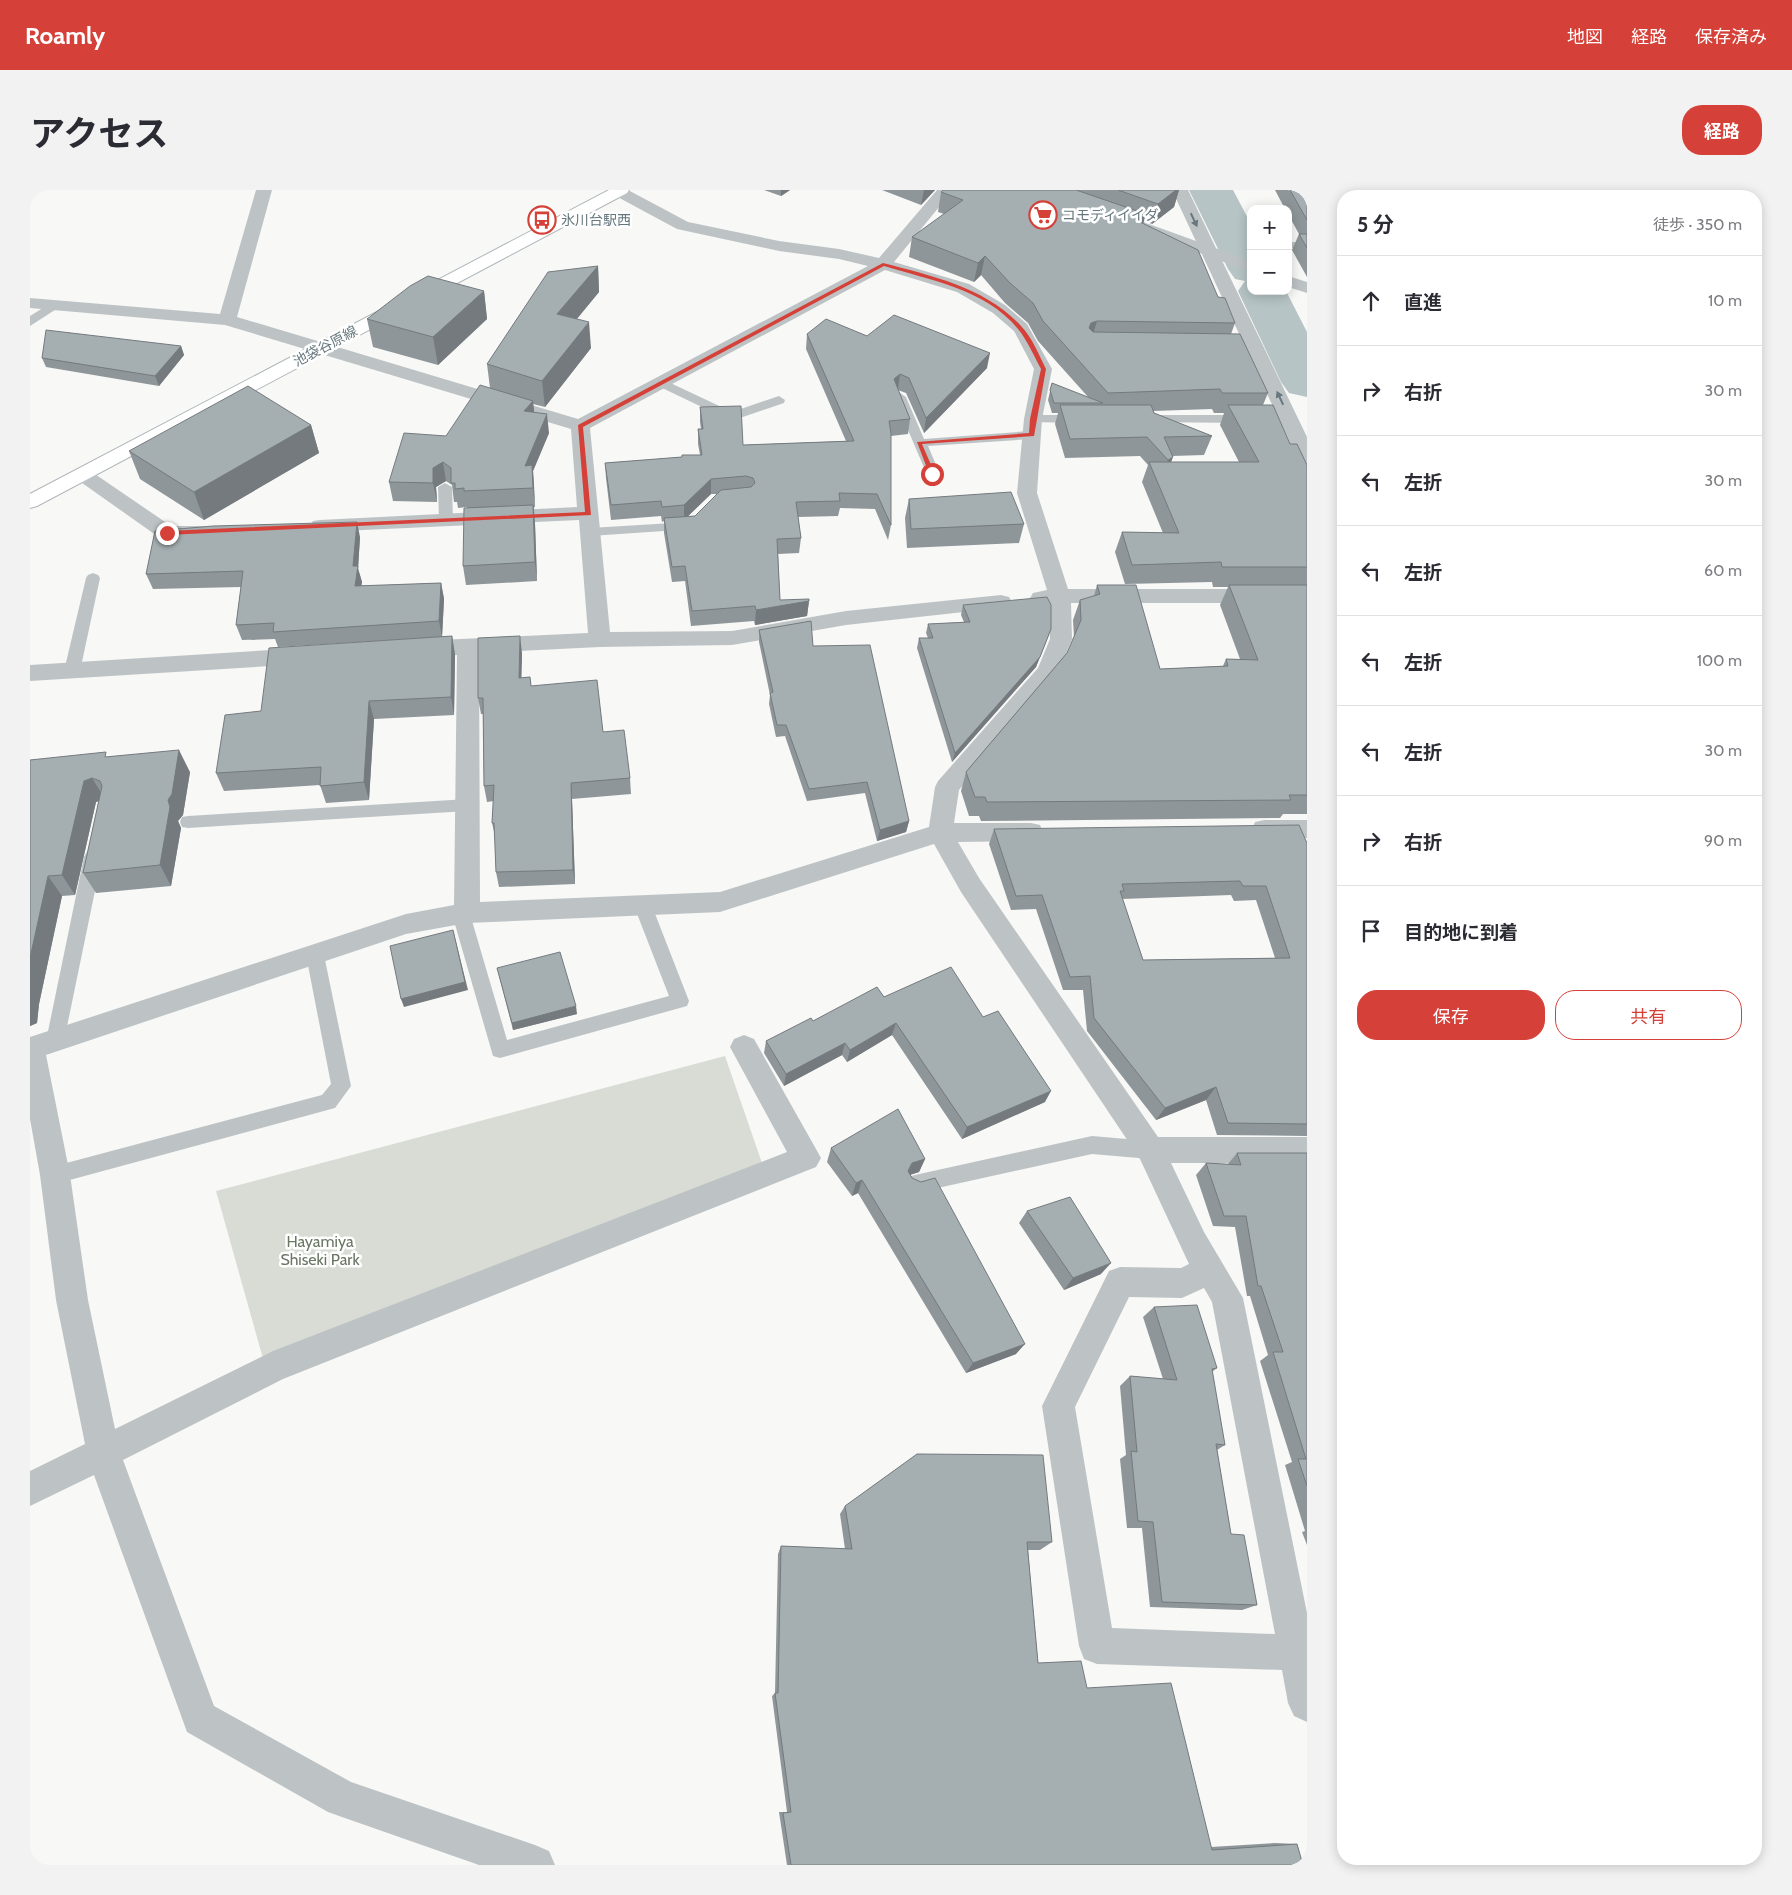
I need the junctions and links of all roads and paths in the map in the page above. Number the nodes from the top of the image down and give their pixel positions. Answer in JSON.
{"nodes":[{"id":1,"x":264,"y":190,"type":"edge"},
{"id":2,"x":945,"y":190,"type":"edge"},
{"id":3,"x":1180,"y":190,"type":"edge"},
{"id":4,"x":620,"y":191,"type":"edge"},
{"id":5,"x":1127,"y":222,"type":"edge"},
{"id":6,"x":1292,"y":245,"type":"edge"},
{"id":7,"x":1307,"y":245,"type":"edge"},
{"id":8,"x":1208,"y":250,"type":"junction"},
{"id":9,"x":883,"y":264,"type":"junction"},
{"id":10,"x":1247,"y":265,"type":"edge"},
{"id":11,"x":30,"y":303,"type":"edge"},
{"id":12,"x":54,"y":305,"type":"junction"},
{"id":13,"x":227,"y":320,"type":"junction"},
{"id":14,"x":30,"y":322,"type":"edge"},
{"id":15,"x":320,"y":349,"type":"junction"},
{"id":16,"x":662,"y":383,"type":"junction"},
{"id":17,"x":899,"y":395,"type":"edge"},
{"id":18,"x":779,"y":400,"type":"dead end"},
{"id":19,"x":1092,"y":419,"type":"edge"},
{"id":20,"x":1131,"y":419,"type":"edge"},
{"id":21,"x":1260,"y":419,"type":"edge"},
{"id":22,"x":580,"y":426,"type":"junction"},
{"id":23,"x":1032,"y":427,"type":"junction"},
{"id":24,"x":919,"y":443,"type":"junction"},
{"id":25,"x":1307,"y":458,"type":"edge"},
{"id":26,"x":82,"y":474,"type":"junction"},
{"id":27,"x":932,"y":474,"type":"dead end"},
{"id":28,"x":445,"y":487,"type":"dead end"},
{"id":29,"x":30,"y":502,"type":"edge"},
{"id":30,"x":696,"y":519,"type":"edge"},
{"id":31,"x":446,"y":520,"type":"junction"},
{"id":32,"x":589,"y":523,"type":"junction"},
{"id":33,"x":297,"y":527,"type":"edge"},
{"id":34,"x":217,"y":531,"type":"edge"},
{"id":35,"x":93,"y":578,"type":"dead end"},
{"id":36,"x":1060,"y":596,"type":"junction"},
{"id":37,"x":1307,"y":596,"type":"edge"},
{"id":38,"x":600,"y":640,"type":"junction"},
{"id":39,"x":468,"y":645,"type":"junction"},
{"id":40,"x":399,"y":650,"type":"edge"},
{"id":41,"x":320,"y":655,"type":"edge"},
{"id":42,"x":72,"y":671,"type":"junction"},
{"id":43,"x":30,"y":674,"type":"edge"},
{"id":44,"x":468,"y":805,"type":"junction"},
{"id":45,"x":188,"y":822,"type":"dead end"},
{"id":46,"x":1307,"y":829,"type":"edge"},
{"id":47,"x":1238,"y":830,"type":"edge"},
{"id":48,"x":1059,"y":832,"type":"edge"},
{"id":49,"x":940,"y":833,"type":"junction"},
{"id":50,"x":98,"y":836,"type":"edge"},
{"id":51,"x":643,"y":906,"type":"junction"},
{"id":52,"x":463,"y":914,"type":"junction"},
{"id":53,"x":315,"y":955,"type":"junction"},
{"id":54,"x":39,"y":1047,"type":"edge"},
{"id":55,"x":744,"y":1047,"type":"dead end"},
{"id":56,"x":1150,"y":1150,"type":"junction"},
{"id":57,"x":1307,"y":1150,"type":"edge"},
{"id":58,"x":55,"y":1175,"type":"junction"},
{"id":59,"x":915,"y":1184,"type":"edge"},
{"id":60,"x":1210,"y":1270,"type":"junction"},
{"id":61,"x":103,"y":1452,"type":"junction"},
{"id":62,"x":30,"y":1489,"type":"edge"},
{"id":63,"x":1302,"y":1653,"type":"edge"},
{"id":64,"x":1307,"y":1703,"type":"edge"},
{"id":65,"x":535,"y":1865,"type":"edge"}],
"edges":[{"from":1,"to":13,"type":"street"},
{"from":2,"to":9,"type":"street"},
{"from":3,"to":8,"type":"street","one_way":true},
{"from":4,"to":9,"type":"street"},
{"from":4,"to":15,"type":"main road","name":"池袋谷原線"},
{"from":5,"to":8,"type":"street"},
{"from":6,"to":7,"type":"lane"},
{"from":8,"to":10,"type":"street"},
{"from":25,"to":8,"type":"street","one_way":true},
{"from":9,"to":16,"type":"street"},
{"from":9,"to":23,"type":"street"},
{"from":11,"to":12,"type":"street"},
{"from":12,"to":13,"type":"street"},
{"from":12,"to":14,"type":"lane"},
{"from":13,"to":15,"type":"street"},
{"from":15,"to":22,"type":"street"},
{"from":15,"to":26,"type":"main road","name":"池袋谷原線"},
{"from":16,"to":18,"type":"lane"},
{"from":16,"to":22,"type":"street"},
{"from":17,"to":24,"type":"lane"},
{"from":19,"to":23,"type":"lane"},
{"from":20,"to":21,"type":"lane"},
{"from":22,"to":32,"type":"street"},
{"from":23,"to":24,"type":"lane"},
{"from":23,"to":36,"type":"street"},
{"from":24,"to":27,"type":"lane"},
{"from":26,"to":29,"type":"main road","name":"池袋谷原線"},
{"from":26,"to":34,"type":"street"},
{"from":28,"to":31,"type":"lane"},
{"from":30,"to":32,"type":"lane"},
{"from":31,"to":32,"type":"street"},
{"from":31,"to":33,"type":"street"},
{"from":32,"to":38,"type":"street"},
{"from":35,"to":42,"type":"lane"},
{"from":36,"to":37,"type":"street"},
{"from":36,"to":38,"type":"street"},
{"from":36,"to":49,"type":"street"},
{"from":38,"to":39,"type":"street"},
{"from":39,"to":40,"type":"street"},
{"from":39,"to":44,"type":"street"},
{"from":41,"to":42,"type":"street"},
{"from":42,"to":43,"type":"street"},
{"from":44,"to":45,"type":"lane"},
{"from":44,"to":52,"type":"street"},
{"from":46,"to":47,"type":"street"},
{"from":48,"to":49,"type":"street"},
{"from":49,"to":51,"type":"street"},
{"from":49,"to":56,"type":"street"},
{"from":50,"to":54,"type":"lane"},
{"from":51,"to":52,"type":"street"},
{"from":51,"to":52,"type":"lane"},
{"from":52,"to":53,"type":"street"},
{"from":53,"to":54,"type":"street"},
{"from":53,"to":58,"type":"lane"},
{"from":54,"to":58,"type":"street"},
{"from":55,"to":61,"type":"street"},
{"from":56,"to":57,"type":"street"},
{"from":56,"to":59,"type":"lane"},
{"from":56,"to":60,"type":"street"},
{"from":58,"to":61,"type":"street"},
{"from":60,"to":63,"type":"street"},
{"from":60,"to":63,"type":"street"},
{"from":61,"to":62,"type":"street"},
{"from":61,"to":65,"type":"street"},
{"from":63,"to":64,"type":"street"}]}
